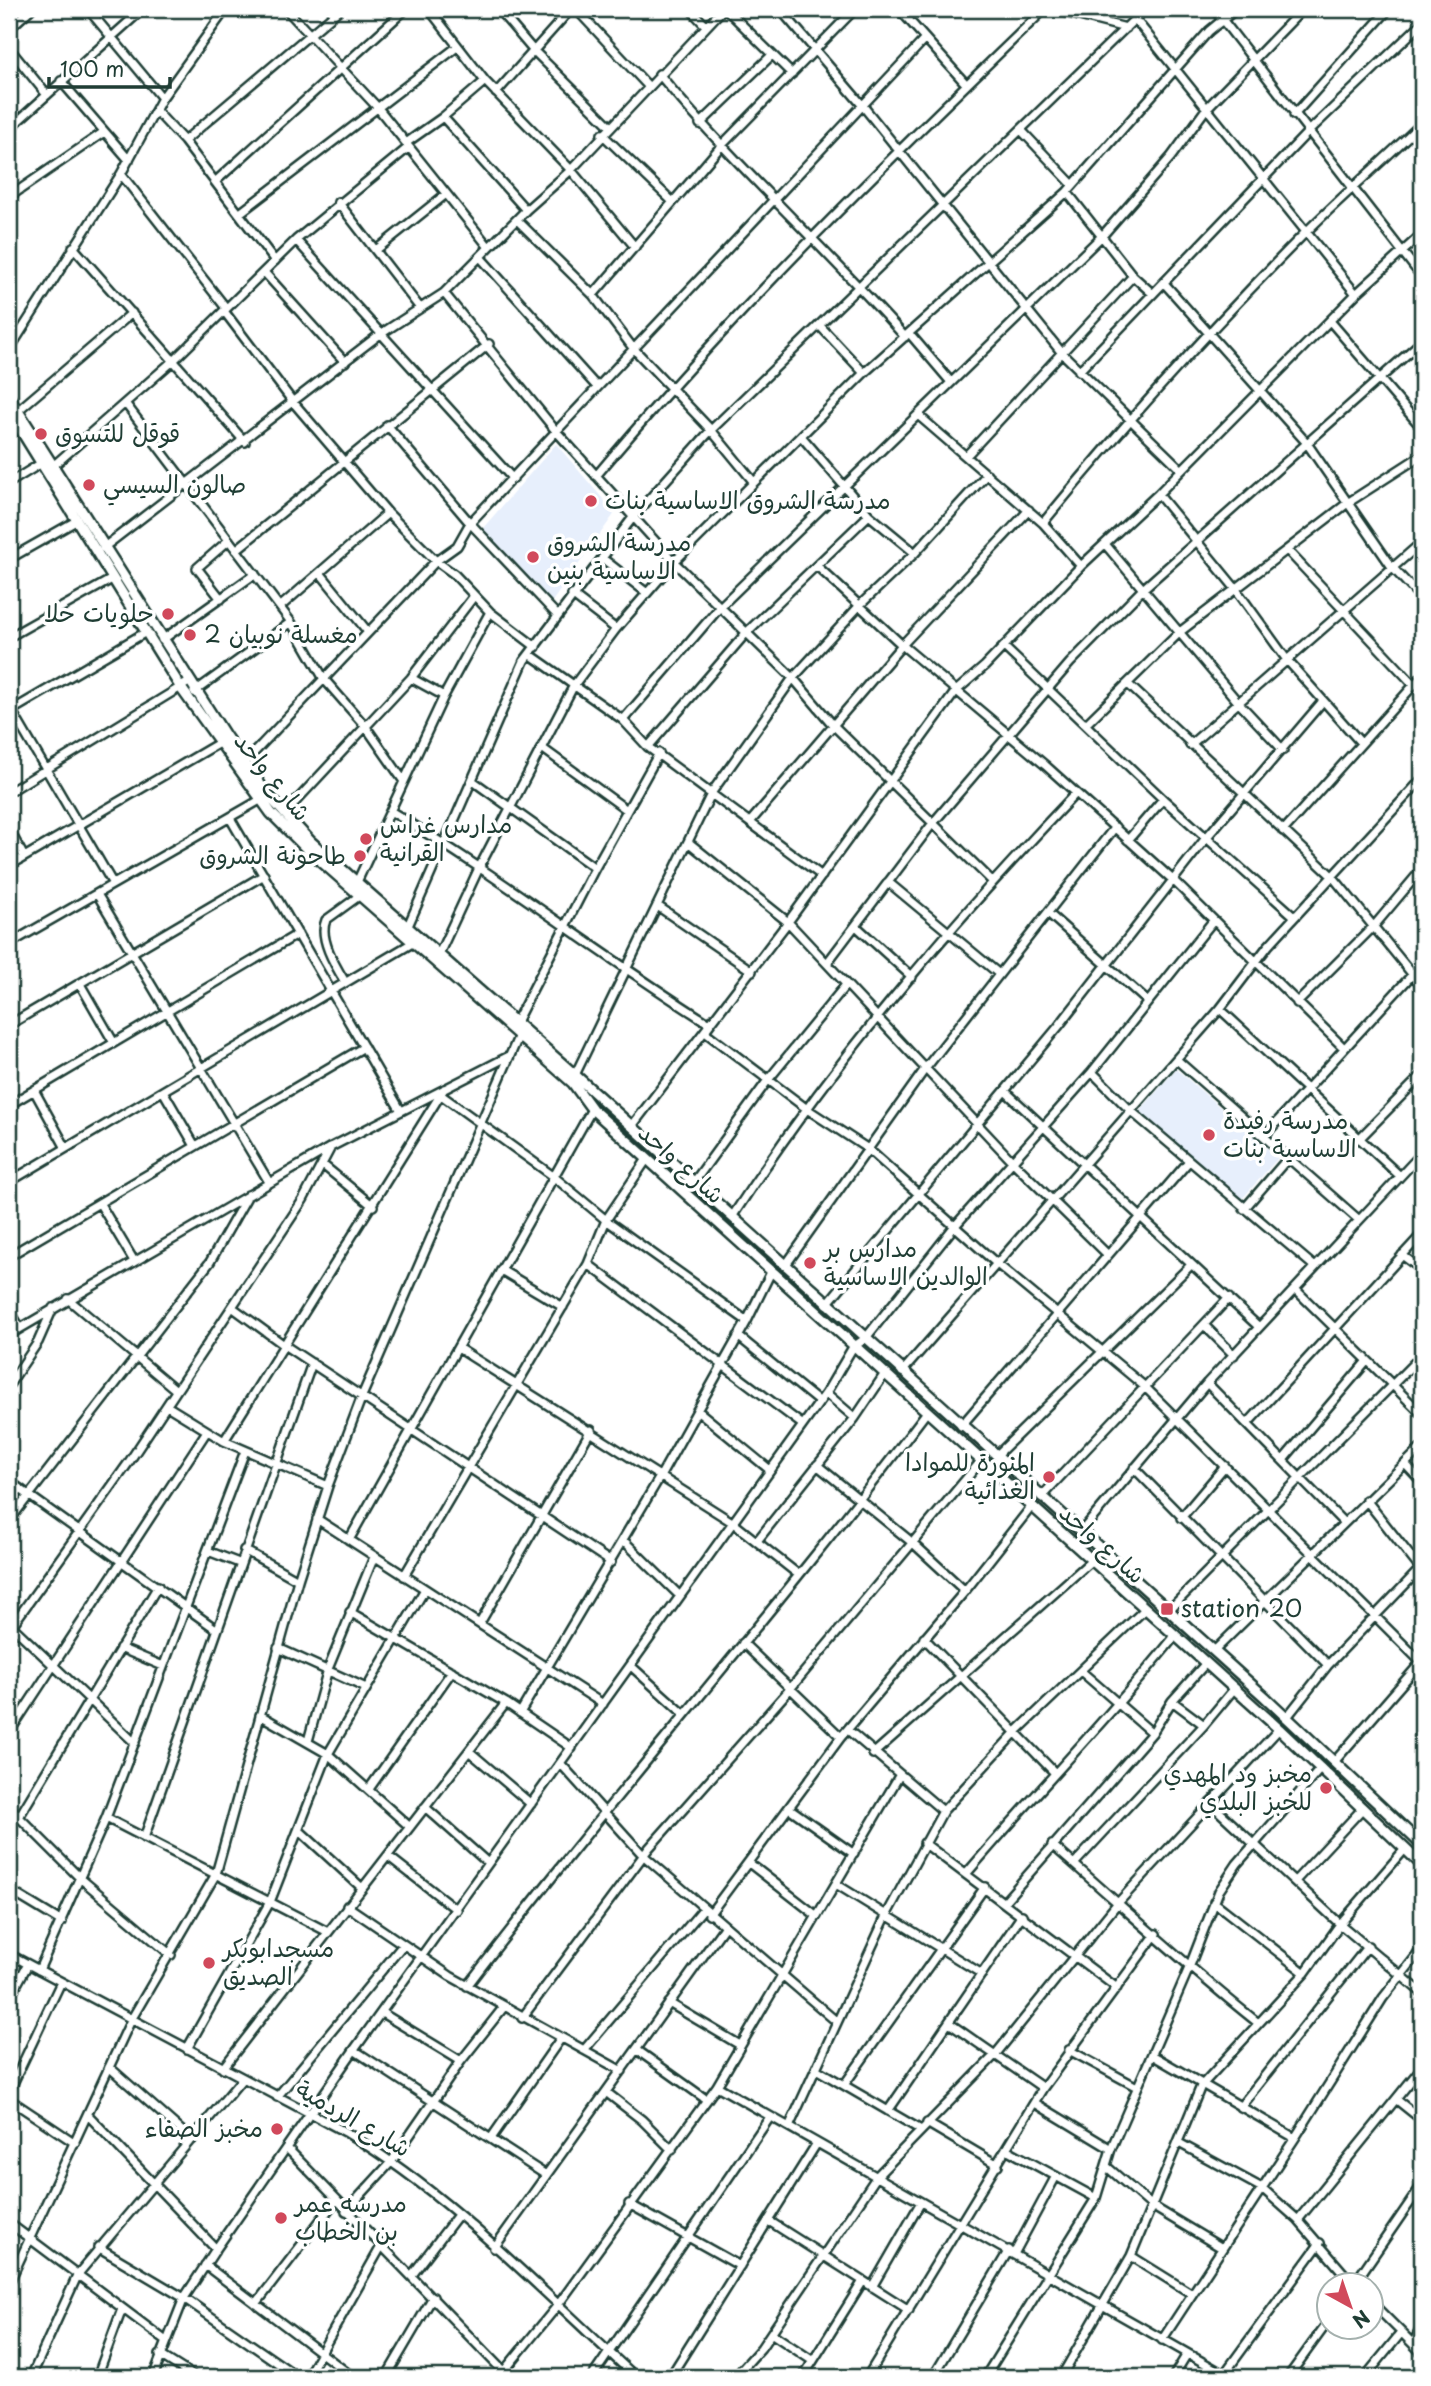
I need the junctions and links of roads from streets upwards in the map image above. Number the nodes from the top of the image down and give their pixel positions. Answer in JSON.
{"nodes":[{"id":1,"x":31,"y":9,"type":"edge"},
{"id":2,"x":88,"y":9,"type":"edge"},
{"id":3,"x":143,"y":9,"type":"edge"},
{"id":4,"x":226,"y":9,"type":"edge"},
{"id":5,"x":286,"y":9,"type":"edge"},
{"id":6,"x":340,"y":9,"type":"edge"},
{"id":7,"x":406,"y":9,"type":"edge"},
{"id":8,"x":429,"y":9,"type":"edge"},
{"id":9,"x":498,"y":9,"type":"edge"},
{"id":10,"x":573,"y":9,"type":"edge"},
{"id":11,"x":690,"y":9,"type":"edge"},
{"id":12,"x":724,"y":9,"type":"edge"},
{"id":13,"x":780,"y":9,"type":"edge"},
{"id":14,"x":855,"y":9,"type":"edge"},
{"id":15,"x":899,"y":9,"type":"edge"},
{"id":16,"x":1045,"y":9,"type":"edge"},
{"id":17,"x":1052,"y":9,"type":"edge"},
{"id":18,"x":1145,"y":9,"type":"edge"},
{"id":19,"x":1214,"y":9,"type":"edge"},
{"id":20,"x":1236,"y":9,"type":"edge"},
{"id":21,"x":1303,"y":9,"type":"edge"},
{"id":22,"x":1389,"y":9,"type":"edge"},
{"id":23,"x":1135,"y":19,"type":"junction"},
{"id":24,"x":1223,"y":20,"type":"junction"},
{"id":25,"x":1422,"y":23,"type":"edge"},
{"id":26,"x":706,"y":26,"type":"junction"},
{"id":27,"x":1126,"y":28,"type":"junction"},
{"id":28,"x":9,"y":29,"type":"edge"},
{"id":29,"x":309,"y":34,"type":"junction"},
{"id":30,"x":109,"y":37,"type":"junction"},
{"id":31,"x":925,"y":39,"type":"junction"},
{"id":32,"x":457,"y":47,"type":"junction"},
{"id":33,"x":9,"y":48,"type":"edge"},
{"id":34,"x":532,"y":49,"type":"junction"},
{"id":35,"x":816,"y":49,"type":"junction"},
{"id":36,"x":772,"y":55,"type":"junction"},
{"id":37,"x":1253,"y":59,"type":"junction"},
{"id":38,"x":1175,"y":68,"type":"junction"},
{"id":39,"x":341,"y":69,"type":"junction"},
{"id":40,"x":792,"y":74,"type":"junction"},
{"id":41,"x":659,"y":75,"type":"junction"},
{"id":42,"x":61,"y":81,"type":"junction"},
{"id":43,"x":485,"y":81,"type":"junction"},
{"id":44,"x":966,"y":84,"type":"junction"},
{"id":45,"x":648,"y":86,"type":"junction"},
{"id":46,"x":496,"y":93,"type":"junction"},
{"id":47,"x":47,"y":95,"type":"junction"},
{"id":48,"x":162,"y":98,"type":"junction"},
{"id":49,"x":863,"y":106,"type":"junction"},
{"id":50,"x":378,"y":107,"type":"junction"},
{"id":51,"x":1206,"y":109,"type":"junction"},
{"id":52,"x":156,"y":111,"type":"junction"},
{"id":53,"x":1294,"y":115,"type":"junction"},
{"id":54,"x":443,"y":117,"type":"junction"},
{"id":55,"x":1422,"y":123,"type":"edge"},
{"id":56,"x":700,"y":124,"type":"junction"},
{"id":57,"x":610,"y":126,"type":"junction"},
{"id":58,"x":9,"y":129,"type":"edge"},
{"id":59,"x":1021,"y":130,"type":"junction"},
{"id":60,"x":104,"y":132,"type":"junction"},
{"id":61,"x":1308,"y":132,"type":"junction"},
{"id":62,"x":602,"y":134,"type":"junction"},
{"id":63,"x":184,"y":141,"type":"junction"},
{"id":64,"x":408,"y":145,"type":"junction"},
{"id":65,"x":722,"y":145,"type":"junction"},
{"id":66,"x":897,"y":151,"type":"junction"},
{"id":67,"x":129,"y":160,"type":"junction"},
{"id":68,"x":571,"y":170,"type":"junction"},
{"id":69,"x":121,"y":174,"type":"junction"},
{"id":70,"x":216,"y":181,"type":"junction"},
{"id":71,"x":1264,"y":181,"type":"junction"},
{"id":72,"x":1073,"y":185,"type":"junction"},
{"id":73,"x":1353,"y":190,"type":"junction"},
{"id":74,"x":1067,"y":192,"type":"junction"},
{"id":75,"x":446,"y":194,"type":"junction"},
{"id":76,"x":9,"y":197,"type":"edge"},
{"id":77,"x":772,"y":199,"type":"junction"},
{"id":78,"x":338,"y":202,"type":"junction"},
{"id":79,"x":673,"y":202,"type":"junction"},
{"id":80,"x":941,"y":206,"type":"junction"},
{"id":81,"x":526,"y":209,"type":"junction"},
{"id":82,"x":240,"y":213,"type":"junction"},
{"id":83,"x":517,"y":220,"type":"junction"},
{"id":84,"x":1304,"y":234,"type":"junction"},
{"id":85,"x":1422,"y":234,"type":"edge"},
{"id":86,"x":1103,"y":235,"type":"junction"},
{"id":87,"x":811,"y":236,"type":"junction"},
{"id":88,"x":296,"y":240,"type":"junction"},
{"id":89,"x":488,"y":246,"type":"junction"},
{"id":90,"x":73,"y":247,"type":"junction"},
{"id":91,"x":635,"y":247,"type":"junction"},
{"id":92,"x":376,"y":250,"type":"junction"},
{"id":93,"x":1403,"y":252,"type":"junction"},
{"id":94,"x":481,"y":258,"type":"junction"},
{"id":95,"x":275,"y":261,"type":"junction"},
{"id":96,"x":987,"y":261,"type":"junction"},
{"id":97,"x":264,"y":272,"type":"junction"},
{"id":98,"x":1133,"y":276,"type":"junction"},
{"id":99,"x":1422,"y":277,"type":"edge"},
{"id":100,"x":1164,"y":283,"type":"junction"},
{"id":101,"x":861,"y":287,"type":"junction"},
{"id":102,"x":444,"y":293,"type":"junction"},
{"id":103,"x":1153,"y":294,"type":"junction"},
{"id":104,"x":1356,"y":294,"type":"junction"},
{"id":105,"x":593,"y":295,"type":"junction"},
{"id":106,"x":420,"y":308,"type":"junction"},
{"id":107,"x":225,"y":309,"type":"junction"},
{"id":108,"x":1025,"y":309,"type":"junction"},
{"id":109,"x":132,"y":313,"type":"junction"},
{"id":110,"x":1330,"y":321,"type":"junction"},
{"id":111,"x":821,"y":327,"type":"junction"},
{"id":112,"x":379,"y":335,"type":"junction"},
{"id":113,"x":907,"y":335,"type":"junction"},
{"id":114,"x":1207,"y":335,"type":"junction"},
{"id":115,"x":1422,"y":341,"type":"edge"},
{"id":116,"x":488,"y":344,"type":"junction"},
{"id":117,"x":633,"y":348,"type":"junction"},
{"id":118,"x":9,"y":350,"type":"edge"},
{"id":119,"x":1062,"y":354,"type":"junction"},
{"id":120,"x":174,"y":360,"type":"junction"},
{"id":121,"x":345,"y":362,"type":"junction"},
{"id":122,"x":1079,"y":371,"type":"junction"},
{"id":123,"x":864,"y":373,"type":"junction"},
{"id":124,"x":1380,"y":380,"type":"junction"},
{"id":125,"x":950,"y":381,"type":"junction"},
{"id":126,"x":671,"y":386,"type":"junction"},
{"id":127,"x":597,"y":387,"type":"junction"},
{"id":128,"x":430,"y":389,"type":"junction"},
{"id":129,"x":1258,"y":391,"type":"junction"},
{"id":130,"x":9,"y":397,"type":"edge"},
{"id":131,"x":293,"y":402,"type":"junction"},
{"id":132,"x":125,"y":403,"type":"junction"},
{"id":133,"x":12,"y":412,"type":"edge"},
{"id":134,"x":918,"y":415,"type":"junction"},
{"id":135,"x":1128,"y":420,"type":"junction"},
{"id":136,"x":387,"y":425,"type":"junction"},
{"id":137,"x":1422,"y":428,"type":"edge"},
{"id":138,"x":711,"y":430,"type":"junction"},
{"id":139,"x":556,"y":431,"type":"junction"},
{"id":140,"x":801,"y":436,"type":"junction"},
{"id":141,"x":245,"y":442,"type":"junction"},
{"id":142,"x":1307,"y":442,"type":"junction"},
{"id":143,"x":1422,"y":455,"type":"edge"},
{"id":144,"x":966,"y":456,"type":"junction"},
{"id":145,"x":344,"y":461,"type":"junction"},
{"id":146,"x":40,"y":464,"type":"junction"},
{"id":147,"x":52,"y":467,"type":"junction"},
{"id":148,"x":1181,"y":468,"type":"junction"},
{"id":149,"x":987,"y":474,"type":"junction"},
{"id":150,"x":596,"y":476,"type":"junction"},
{"id":151,"x":513,"y":480,"type":"junction"},
{"id":152,"x":753,"y":481,"type":"junction"},
{"id":153,"x":9,"y":483,"type":"edge"},
{"id":154,"x":187,"y":484,"type":"junction"},
{"id":155,"x":841,"y":486,"type":"junction"},
{"id":156,"x":1158,"y":494,"type":"junction"},
{"id":157,"x":1349,"y":502,"type":"junction"},
{"id":158,"x":1029,"y":510,"type":"junction"},
{"id":159,"x":388,"y":513,"type":"junction"},
{"id":160,"x":869,"y":515,"type":"junction"},
{"id":161,"x":634,"y":516,"type":"junction"},
{"id":162,"x":76,"y":521,"type":"junction"},
{"id":163,"x":470,"y":523,"type":"junction"},
{"id":164,"x":1043,"y":523,"type":"junction"},
{"id":165,"x":229,"y":540,"type":"junction"},
{"id":166,"x":1196,"y":540,"type":"junction"},
{"id":167,"x":1105,"y":544,"type":"junction"},
{"id":168,"x":1419,"y":545,"type":"edge"},
{"id":169,"x":103,"y":548,"type":"junction"},
{"id":170,"x":236,"y":550,"type":"junction"},
{"id":171,"x":1287,"y":550,"type":"junction"},
{"id":172,"x":915,"y":553,"type":"junction"},
{"id":173,"x":1422,"y":554,"type":"edge"},
{"id":174,"x":602,"y":558,"type":"junction"},
{"id":175,"x":9,"y":559,"type":"edge"},
{"id":176,"x":436,"y":561,"type":"junction"},
{"id":177,"x":107,"y":562,"type":"junction"},
{"id":178,"x":674,"y":562,"type":"junction"},
{"id":179,"x":817,"y":566,"type":"junction"},
{"id":180,"x":1080,"y":566,"type":"junction"},
{"id":181,"x":1392,"y":567,"type":"junction"},
{"id":182,"x":255,"y":574,"type":"junction"},
{"id":183,"x":321,"y":574,"type":"junction"},
{"id":184,"x":112,"y":579,"type":"junction"},
{"id":185,"x":1144,"y":588,"type":"junction"},
{"id":186,"x":1236,"y":589,"type":"junction"},
{"id":187,"x":647,"y":593,"type":"junction"},
{"id":188,"x":572,"y":595,"type":"junction"},
{"id":189,"x":474,"y":596,"type":"junction"},
{"id":190,"x":221,"y":599,"type":"junction"},
{"id":191,"x":1422,"y":599,"type":"edge"},
{"id":192,"x":860,"y":604,"type":"junction"},
{"id":193,"x":280,"y":607,"type":"junction"},
{"id":194,"x":720,"y":607,"type":"junction"},
{"id":195,"x":490,"y":612,"type":"junction"},
{"id":196,"x":1344,"y":612,"type":"junction"},
{"id":197,"x":557,"y":615,"type":"junction"},
{"id":198,"x":291,"y":622,"type":"junction"},
{"id":199,"x":616,"y":629,"type":"junction"},
{"id":200,"x":1181,"y":631,"type":"junction"},
{"id":201,"x":146,"y":632,"type":"junction"},
{"id":202,"x":368,"y":632,"type":"junction"},
{"id":203,"x":747,"y":632,"type":"junction"},
{"id":204,"x":9,"y":637,"type":"edge"},
{"id":205,"x":162,"y":640,"type":"junction"},
{"id":206,"x":902,"y":645,"type":"junction"},
{"id":207,"x":536,"y":647,"type":"junction"},
{"id":208,"x":1004,"y":648,"type":"junction"},
{"id":209,"x":531,"y":655,"type":"junction"},
{"id":210,"x":1287,"y":660,"type":"junction"},
{"id":211,"x":1422,"y":676,"type":"edge"},
{"id":212,"x":411,"y":678,"type":"junction"},
{"id":213,"x":793,"y":678,"type":"junction"},
{"id":214,"x":324,"y":679,"type":"junction"},
{"id":215,"x":574,"y":685,"type":"junction"},
{"id":216,"x":1129,"y":685,"type":"junction"},
{"id":217,"x":1414,"y":685,"type":"junction"},
{"id":218,"x":1048,"y":688,"type":"junction"},
{"id":219,"x":188,"y":689,"type":"junction"},
{"id":220,"x":956,"y":691,"type":"junction"},
{"id":221,"x":444,"y":696,"type":"junction"},
{"id":222,"x":1323,"y":701,"type":"junction"},
{"id":223,"x":1238,"y":702,"type":"junction"},
{"id":224,"x":10,"y":709,"type":"edge"},
{"id":225,"x":623,"y":720,"type":"junction"},
{"id":226,"x":1086,"y":724,"type":"junction"},
{"id":227,"x":833,"y":725,"type":"junction"},
{"id":228,"x":366,"y":727,"type":"junction"},
{"id":229,"x":1010,"y":735,"type":"junction"},
{"id":230,"x":219,"y":743,"type":"junction"},
{"id":231,"x":1361,"y":743,"type":"junction"},
{"id":232,"x":1189,"y":745,"type":"junction"},
{"id":233,"x":649,"y":747,"type":"junction"},
{"id":234,"x":542,"y":748,"type":"junction"},
{"id":235,"x":1283,"y":750,"type":"junction"},
{"id":236,"x":659,"y":754,"type":"junction"},
{"id":237,"x":244,"y":763,"type":"junction"},
{"id":238,"x":47,"y":769,"type":"junction"},
{"id":239,"x":1422,"y":779,"type":"edge"},
{"id":240,"x":403,"y":780,"type":"junction"},
{"id":241,"x":473,"y":781,"type":"junction"},
{"id":242,"x":890,"y":781,"type":"junction"},
{"id":243,"x":9,"y":792,"type":"edge"},
{"id":244,"x":712,"y":792,"type":"junction"},
{"id":245,"x":1076,"y":793,"type":"junction"},
{"id":246,"x":1245,"y":794,"type":"junction"},
{"id":247,"x":1163,"y":799,"type":"junction"},
{"id":248,"x":260,"y":800,"type":"junction"},
{"id":249,"x":511,"y":807,"type":"junction"},
{"id":250,"x":627,"y":810,"type":"junction"},
{"id":251,"x":392,"y":812,"type":"junction"},
{"id":252,"x":284,"y":814,"type":"junction"},
{"id":253,"x":230,"y":818,"type":"junction"},
{"id":254,"x":751,"y":821,"type":"junction"},
{"id":255,"x":933,"y":823,"type":"junction"},
{"id":256,"x":78,"y":825,"type":"junction"},
{"id":257,"x":1115,"y":827,"type":"junction"},
{"id":258,"x":9,"y":829,"type":"edge"},
{"id":259,"x":1283,"y":831,"type":"junction"},
{"id":260,"x":1206,"y":838,"type":"junction"},
{"id":261,"x":1128,"y":840,"type":"junction"},
{"id":262,"x":688,"y":842,"type":"junction"},
{"id":263,"x":445,"y":844,"type":"junction"},
{"id":264,"x":24,"y":857,"type":"junction"},
{"id":265,"x":9,"y":866,"type":"edge"},
{"id":266,"x":595,"y":868,"type":"junction"},
{"id":267,"x":479,"y":869,"type":"junction"},
{"id":268,"x":1422,"y":869,"type":"edge"},
{"id":269,"x":264,"y":875,"type":"junction"},
{"id":270,"x":822,"y":876,"type":"junction"},
{"id":271,"x":1333,"y":877,"type":"junction"},
{"id":272,"x":992,"y":881,"type":"junction"},
{"id":273,"x":1174,"y":881,"type":"junction"},
{"id":274,"x":353,"y":882,"type":"junction"},
{"id":275,"x":888,"y":882,"type":"junction"},
{"id":276,"x":113,"y":884,"type":"junction"},
{"id":277,"x":97,"y":894,"type":"junction"},
{"id":278,"x":359,"y":896,"type":"junction"},
{"id":279,"x":659,"y":906,"type":"junction"},
{"id":280,"x":1048,"y":912,"type":"junction"},
{"id":281,"x":1294,"y":916,"type":"junction"},
{"id":282,"x":1213,"y":921,"type":"junction"},
{"id":283,"x":789,"y":922,"type":"junction"},
{"id":284,"x":408,"y":926,"type":"junction"},
{"id":285,"x":856,"y":926,"type":"junction"},
{"id":286,"x":1374,"y":926,"type":"junction"},
{"id":287,"x":564,"y":927,"type":"junction"},
{"id":288,"x":948,"y":933,"type":"junction"},
{"id":289,"x":298,"y":934,"type":"junction"},
{"id":290,"x":414,"y":942,"type":"junction"},
{"id":291,"x":9,"y":944,"type":"edge"},
{"id":292,"x":133,"y":953,"type":"junction"},
{"id":293,"x":439,"y":954,"type":"junction"},
{"id":294,"x":1255,"y":961,"type":"junction"},
{"id":295,"x":827,"y":963,"type":"junction"},
{"id":296,"x":1422,"y":964,"type":"edge"},
{"id":297,"x":1108,"y":965,"type":"junction"},
{"id":298,"x":752,"y":971,"type":"junction"},
{"id":299,"x":626,"y":972,"type":"junction"},
{"id":300,"x":999,"y":974,"type":"junction"},
{"id":301,"x":1411,"y":975,"type":"junction"},
{"id":302,"x":912,"y":977,"type":"junction"},
{"id":303,"x":345,"y":982,"type":"junction"},
{"id":304,"x":80,"y":984,"type":"junction"},
{"id":305,"x":845,"y":986,"type":"junction"},
{"id":306,"x":1422,"y":986,"type":"edge"},
{"id":307,"x":331,"y":991,"type":"junction"},
{"id":308,"x":1148,"y":1002,"type":"junction"},
{"id":309,"x":1297,"y":1003,"type":"junction"},
{"id":310,"x":1220,"y":1009,"type":"junction"},
{"id":311,"x":165,"y":1012,"type":"junction"},
{"id":312,"x":877,"y":1016,"type":"junction"},
{"id":313,"x":516,"y":1022,"type":"junction"},
{"id":314,"x":710,"y":1024,"type":"junction"},
{"id":315,"x":9,"y":1025,"type":"edge"},
{"id":316,"x":705,"y":1032,"type":"junction"},
{"id":317,"x":519,"y":1035,"type":"junction"},
{"id":318,"x":114,"y":1043,"type":"junction"},
{"id":319,"x":364,"y":1047,"type":"junction"},
{"id":320,"x":1344,"y":1048,"type":"junction"},
{"id":321,"x":510,"y":1055,"type":"junction"},
{"id":322,"x":1177,"y":1059,"type":"junction"},
{"id":323,"x":925,"y":1069,"type":"junction"},
{"id":324,"x":200,"y":1070,"type":"junction"},
{"id":325,"x":1092,"y":1072,"type":"junction"},
{"id":326,"x":575,"y":1075,"type":"junction"},
{"id":327,"x":1422,"y":1075,"type":"edge"},
{"id":328,"x":768,"y":1080,"type":"junction"},
{"id":329,"x":1306,"y":1087,"type":"junction"},
{"id":330,"x":34,"y":1090,"type":"junction"},
{"id":331,"x":163,"y":1091,"type":"junction"},
{"id":332,"x":1005,"y":1091,"type":"junction"},
{"id":333,"x":443,"y":1092,"type":"junction"},
{"id":334,"x":9,"y":1105,"type":"edge"},
{"id":335,"x":592,"y":1109,"type":"junction"},
{"id":336,"x":807,"y":1109,"type":"junction"},
{"id":337,"x":401,"y":1111,"type":"junction"},
{"id":338,"x":1131,"y":1111,"type":"junction"},
{"id":339,"x":480,"y":1122,"type":"junction"},
{"id":340,"x":233,"y":1124,"type":"junction"},
{"id":341,"x":977,"y":1124,"type":"junction"},
{"id":342,"x":632,"y":1126,"type":"junction"},
{"id":343,"x":1042,"y":1128,"type":"junction"},
{"id":344,"x":1264,"y":1136,"type":"junction"},
{"id":345,"x":1359,"y":1139,"type":"junction"},
{"id":346,"x":195,"y":1146,"type":"junction"},
{"id":347,"x":331,"y":1147,"type":"junction"},
{"id":348,"x":66,"y":1148,"type":"junction"},
{"id":349,"x":868,"y":1149,"type":"junction"},
{"id":350,"x":1422,"y":1153,"type":"edge"},
{"id":351,"x":1288,"y":1158,"type":"junction"},
{"id":352,"x":647,"y":1159,"type":"junction"},
{"id":353,"x":1012,"y":1161,"type":"junction"},
{"id":354,"x":1189,"y":1161,"type":"junction"},
{"id":355,"x":1414,"y":1162,"type":"junction"},
{"id":356,"x":323,"y":1165,"type":"junction"},
{"id":357,"x":1083,"y":1166,"type":"junction"},
{"id":358,"x":1422,"y":1170,"type":"edge"},
{"id":359,"x":553,"y":1176,"type":"junction"},
{"id":360,"x":1400,"y":1176,"type":"junction"},
{"id":361,"x":9,"y":1182,"type":"edge"},
{"id":362,"x":269,"y":1182,"type":"junction"},
{"id":363,"x":694,"y":1182,"type":"junction"},
{"id":364,"x":248,"y":1194,"type":"junction"},
{"id":365,"x":918,"y":1195,"type":"junction"},
{"id":366,"x":1051,"y":1200,"type":"junction"},
{"id":367,"x":100,"y":1203,"type":"junction"},
{"id":368,"x":373,"y":1206,"type":"junction"},
{"id":369,"x":1244,"y":1209,"type":"junction"},
{"id":370,"x":732,"y":1217,"type":"junction"},
{"id":371,"x":1138,"y":1218,"type":"junction"},
{"id":372,"x":606,"y":1220,"type":"junction"},
{"id":373,"x":1359,"y":1220,"type":"junction"},
{"id":374,"x":954,"y":1227,"type":"junction"},
{"id":375,"x":1422,"y":1234,"type":"edge"},
{"id":376,"x":1107,"y":1254,"type":"junction"},
{"id":377,"x":1402,"y":1255,"type":"junction"},
{"id":378,"x":9,"y":1256,"type":"edge"},
{"id":379,"x":134,"y":1261,"type":"junction"},
{"id":380,"x":996,"y":1263,"type":"junction"},
{"id":381,"x":588,"y":1264,"type":"junction"},
{"id":382,"x":1191,"y":1265,"type":"junction"},
{"id":383,"x":785,"y":1266,"type":"junction"},
{"id":384,"x":1315,"y":1267,"type":"junction"},
{"id":385,"x":501,"y":1270,"type":"junction"},
{"id":386,"x":1422,"y":1270,"type":"edge"},
{"id":387,"x":771,"y":1272,"type":"junction"},
{"id":388,"x":1295,"y":1289,"type":"junction"},
{"id":389,"x":1229,"y":1298,"type":"junction"},
{"id":390,"x":68,"y":1299,"type":"junction"},
{"id":391,"x":827,"y":1304,"type":"junction"},
{"id":392,"x":232,"y":1307,"type":"junction"},
{"id":393,"x":563,"y":1307,"type":"junction"},
{"id":394,"x":53,"y":1308,"type":"junction"},
{"id":395,"x":9,"y":1309,"type":"edge"},
{"id":396,"x":1056,"y":1313,"type":"junction"},
{"id":397,"x":747,"y":1321,"type":"junction"},
{"id":398,"x":1204,"y":1325,"type":"junction"},
{"id":399,"x":1259,"y":1327,"type":"junction"},
{"id":400,"x":20,"y":1328,"type":"junction"},
{"id":401,"x":1334,"y":1329,"type":"junction"},
{"id":402,"x":9,"y":1335,"type":"edge"},
{"id":403,"x":738,"y":1336,"type":"junction"},
{"id":404,"x":865,"y":1339,"type":"junction"},
{"id":405,"x":284,"y":1345,"type":"junction"},
{"id":406,"x":853,"y":1347,"type":"junction"},
{"id":407,"x":458,"y":1348,"type":"junction"},
{"id":408,"x":1101,"y":1350,"type":"junction"},
{"id":409,"x":1234,"y":1355,"type":"junction"},
{"id":410,"x":1422,"y":1355,"type":"edge"},
{"id":411,"x":137,"y":1358,"type":"junction"},
{"id":412,"x":1367,"y":1361,"type":"junction"},
{"id":413,"x":312,"y":1363,"type":"junction"},
{"id":414,"x":723,"y":1363,"type":"junction"},
{"id":415,"x":902,"y":1372,"type":"junction"},
{"id":416,"x":884,"y":1375,"type":"junction"},
{"id":417,"x":1207,"y":1383,"type":"junction"},
{"id":418,"x":9,"y":1385,"type":"edge"},
{"id":419,"x":517,"y":1385,"type":"junction"},
{"id":420,"x":1144,"y":1386,"type":"junction"},
{"id":421,"x":1392,"y":1386,"type":"junction"},
{"id":422,"x":176,"y":1390,"type":"junction"},
{"id":423,"x":826,"y":1393,"type":"junction"},
{"id":424,"x":362,"y":1396,"type":"junction"},
{"id":425,"x":819,"y":1402,"type":"junction"},
{"id":426,"x":167,"y":1406,"type":"junction"},
{"id":427,"x":697,"y":1410,"type":"junction"},
{"id":428,"x":926,"y":1413,"type":"junction"},
{"id":429,"x":1422,"y":1414,"type":"edge"},
{"id":430,"x":855,"y":1418,"type":"junction"},
{"id":431,"x":1177,"y":1418,"type":"junction"},
{"id":432,"x":1248,"y":1423,"type":"junction"},
{"id":433,"x":803,"y":1425,"type":"junction"},
{"id":434,"x":961,"y":1426,"type":"junction"},
{"id":435,"x":412,"y":1429,"type":"junction"},
{"id":436,"x":591,"y":1430,"type":"junction"},
{"id":437,"x":206,"y":1432,"type":"junction"},
{"id":438,"x":224,"y":1441,"type":"junction"},
{"id":439,"x":1422,"y":1447,"type":"edge"},
{"id":440,"x":246,"y":1451,"type":"junction"},
{"id":441,"x":996,"y":1456,"type":"junction"},
{"id":442,"x":1283,"y":1460,"type":"junction"},
{"id":443,"x":981,"y":1461,"type":"junction"},
{"id":444,"x":274,"y":1464,"type":"junction"},
{"id":445,"x":1405,"y":1464,"type":"junction"},
{"id":446,"x":817,"y":1465,"type":"junction"},
{"id":447,"x":1225,"y":1466,"type":"junction"},
{"id":448,"x":1134,"y":1468,"type":"junction"},
{"id":449,"x":468,"y":1469,"type":"junction"},
{"id":450,"x":770,"y":1470,"type":"junction"},
{"id":451,"x":661,"y":1475,"type":"junction"},
{"id":452,"x":1300,"y":1478,"type":"junction"},
{"id":453,"x":9,"y":1481,"type":"edge"},
{"id":454,"x":1422,"y":1482,"type":"edge"},
{"id":455,"x":328,"y":1486,"type":"junction"},
{"id":456,"x":28,"y":1496,"type":"junction"},
{"id":457,"x":1041,"y":1497,"type":"junction"},
{"id":458,"x":861,"y":1499,"type":"junction"},
{"id":459,"x":1366,"y":1500,"type":"junction"},
{"id":460,"x":1032,"y":1506,"type":"junction"},
{"id":461,"x":1269,"y":1509,"type":"junction"},
{"id":462,"x":542,"y":1516,"type":"junction"},
{"id":463,"x":1181,"y":1517,"type":"junction"},
{"id":464,"x":317,"y":1520,"type":"junction"},
{"id":465,"x":9,"y":1521,"type":"edge"},
{"id":466,"x":732,"y":1522,"type":"junction"},
{"id":467,"x":1343,"y":1522,"type":"junction"},
{"id":468,"x":81,"y":1531,"type":"junction"},
{"id":469,"x":1080,"y":1533,"type":"junction"},
{"id":470,"x":349,"y":1540,"type":"junction"},
{"id":471,"x":623,"y":1540,"type":"junction"},
{"id":472,"x":757,"y":1541,"type":"junction"},
{"id":473,"x":914,"y":1544,"type":"junction"},
{"id":474,"x":244,"y":1550,"type":"junction"},
{"id":475,"x":208,"y":1551,"type":"junction"},
{"id":476,"x":1312,"y":1552,"type":"junction"},
{"id":477,"x":374,"y":1557,"type":"junction"},
{"id":478,"x":1220,"y":1558,"type":"junction"},
{"id":479,"x":122,"y":1560,"type":"junction"},
{"id":480,"x":1091,"y":1561,"type":"junction"},
{"id":481,"x":611,"y":1562,"type":"junction"},
{"id":482,"x":239,"y":1563,"type":"junction"},
{"id":483,"x":1422,"y":1569,"type":"edge"},
{"id":484,"x":799,"y":1575,"type":"junction"},
{"id":485,"x":404,"y":1576,"type":"junction"},
{"id":486,"x":298,"y":1580,"type":"junction"},
{"id":487,"x":158,"y":1587,"type":"junction"},
{"id":488,"x":425,"y":1589,"type":"junction"},
{"id":489,"x":965,"y":1591,"type":"junction"},
{"id":490,"x":680,"y":1597,"type":"junction"},
{"id":491,"x":1265,"y":1600,"type":"junction"},
{"id":492,"x":187,"y":1607,"type":"junction"},
{"id":493,"x":1145,"y":1609,"type":"junction"},
{"id":494,"x":1168,"y":1610,"type":"junction"},
{"id":495,"x":350,"y":1612,"type":"junction"},
{"id":496,"x":1373,"y":1617,"type":"junction"},
{"id":497,"x":480,"y":1623,"type":"junction"},
{"id":498,"x":10,"y":1626,"type":"edge"},
{"id":499,"x":216,"y":1629,"type":"junction"},
{"id":500,"x":1175,"y":1636,"type":"junction"},
{"id":501,"x":396,"y":1637,"type":"junction"},
{"id":502,"x":924,"y":1638,"type":"junction"},
{"id":503,"x":743,"y":1643,"type":"junction"},
{"id":504,"x":120,"y":1648,"type":"junction"},
{"id":505,"x":278,"y":1648,"type":"junction"},
{"id":506,"x":1214,"y":1651,"type":"junction"},
{"id":507,"x":1422,"y":1662,"type":"edge"},
{"id":508,"x":1206,"y":1663,"type":"junction"},
{"id":509,"x":1328,"y":1665,"type":"junction"},
{"id":510,"x":53,"y":1666,"type":"junction"},
{"id":511,"x":163,"y":1666,"type":"junction"},
{"id":512,"x":631,"y":1666,"type":"junction"},
{"id":513,"x":549,"y":1668,"type":"junction"},
{"id":514,"x":328,"y":1669,"type":"junction"},
{"id":515,"x":452,"y":1671,"type":"junction"},
{"id":516,"x":1082,"y":1672,"type":"junction"},
{"id":517,"x":961,"y":1676,"type":"junction"},
{"id":518,"x":366,"y":1688,"type":"junction"},
{"id":519,"x":790,"y":1689,"type":"junction"},
{"id":520,"x":1234,"y":1689,"type":"junction"},
{"id":521,"x":89,"y":1699,"type":"junction"},
{"id":522,"x":1172,"y":1701,"type":"junction"},
{"id":523,"x":506,"y":1703,"type":"junction"},
{"id":524,"x":603,"y":1704,"type":"junction"},
{"id":525,"x":1120,"y":1704,"type":"junction"},
{"id":526,"x":520,"y":1713,"type":"junction"},
{"id":527,"x":684,"y":1714,"type":"junction"},
{"id":528,"x":260,"y":1715,"type":"junction"},
{"id":529,"x":1287,"y":1717,"type":"junction"},
{"id":530,"x":1205,"y":1725,"type":"junction"},
{"id":531,"x":1279,"y":1728,"type":"junction"},
{"id":532,"x":848,"y":1730,"type":"junction"},
{"id":533,"x":9,"y":1733,"type":"edge"},
{"id":534,"x":1014,"y":1733,"type":"junction"},
{"id":535,"x":1152,"y":1733,"type":"junction"},
{"id":536,"x":841,"y":1737,"type":"junction"},
{"id":537,"x":308,"y":1741,"type":"junction"},
{"id":538,"x":135,"y":1744,"type":"junction"},
{"id":539,"x":572,"y":1748,"type":"junction"},
{"id":540,"x":470,"y":1752,"type":"junction"},
{"id":541,"x":328,"y":1754,"type":"junction"},
{"id":542,"x":873,"y":1754,"type":"junction"},
{"id":543,"x":1335,"y":1762,"type":"junction"},
{"id":544,"x":561,"y":1764,"type":"junction"},
{"id":545,"x":1321,"y":1768,"type":"junction"},
{"id":546,"x":1054,"y":1772,"type":"junction"},
{"id":547,"x":899,"y":1776,"type":"junction"},
{"id":548,"x":369,"y":1789,"type":"junction"},
{"id":549,"x":1210,"y":1803,"type":"junction"},
{"id":550,"x":531,"y":1804,"type":"junction"},
{"id":551,"x":9,"y":1807,"type":"edge"},
{"id":552,"x":425,"y":1807,"type":"junction"},
{"id":553,"x":789,"y":1808,"type":"junction"},
{"id":554,"x":1363,"y":1808,"type":"junction"},
{"id":555,"x":943,"y":1811,"type":"junction"},
{"id":556,"x":604,"y":1813,"type":"junction"},
{"id":557,"x":19,"y":1817,"type":"junction"},
{"id":558,"x":106,"y":1818,"type":"junction"},
{"id":559,"x":410,"y":1826,"type":"junction"},
{"id":560,"x":300,"y":1831,"type":"junction"},
{"id":561,"x":144,"y":1838,"type":"junction"},
{"id":562,"x":1421,"y":1840,"type":"edge"},
{"id":563,"x":924,"y":1843,"type":"junction"},
{"id":564,"x":1256,"y":1844,"type":"junction"},
{"id":565,"x":1052,"y":1845,"type":"junction"},
{"id":566,"x":1405,"y":1849,"type":"junction"},
{"id":567,"x":854,"y":1854,"type":"junction"},
{"id":568,"x":643,"y":1855,"type":"junction"},
{"id":569,"x":388,"y":1856,"type":"junction"},
{"id":570,"x":488,"y":1863,"type":"junction"},
{"id":571,"x":749,"y":1863,"type":"junction"},
{"id":572,"x":1074,"y":1864,"type":"junction"},
{"id":573,"x":1422,"y":1865,"type":"edge"},
{"id":574,"x":967,"y":1873,"type":"junction"},
{"id":575,"x":216,"y":1874,"type":"junction"},
{"id":576,"x":80,"y":1878,"type":"junction"},
{"id":577,"x":1296,"y":1880,"type":"junction"},
{"id":578,"x":836,"y":1884,"type":"junction"},
{"id":579,"x":361,"y":1887,"type":"junction"},
{"id":580,"x":985,"y":1887,"type":"junction"},
{"id":581,"x":9,"y":1889,"type":"edge"},
{"id":582,"x":270,"y":1902,"type":"junction"},
{"id":583,"x":1004,"y":1902,"type":"junction"},
{"id":584,"x":1214,"y":1902,"type":"junction"},
{"id":585,"x":1116,"y":1905,"type":"junction"},
{"id":586,"x":347,"y":1906,"type":"junction"},
{"id":587,"x":457,"y":1910,"type":"junction"},
{"id":588,"x":706,"y":1912,"type":"junction"},
{"id":589,"x":887,"y":1914,"type":"junction"},
{"id":590,"x":1022,"y":1915,"type":"junction"},
{"id":591,"x":817,"y":1916,"type":"junction"},
{"id":592,"x":62,"y":1922,"type":"junction"},
{"id":593,"x":1340,"y":1924,"type":"junction"},
{"id":594,"x":724,"y":1927,"type":"junction"},
{"id":595,"x":328,"y":1933,"type":"junction"},
{"id":596,"x":1156,"y":1934,"type":"junction"},
{"id":597,"x":402,"y":1946,"type":"junction"},
{"id":598,"x":1368,"y":1946,"type":"junction"},
{"id":599,"x":941,"y":1947,"type":"junction"},
{"id":600,"x":1422,"y":1949,"type":"edge"},
{"id":601,"x":9,"y":1954,"type":"edge"},
{"id":602,"x":171,"y":1955,"type":"junction"},
{"id":603,"x":1075,"y":1957,"type":"junction"},
{"id":604,"x":422,"y":1959,"type":"junction"},
{"id":605,"x":28,"y":1964,"type":"junction"},
{"id":606,"x":1189,"y":1968,"type":"junction"},
{"id":607,"x":39,"y":1970,"type":"junction"},
{"id":608,"x":1305,"y":1973,"type":"junction"},
{"id":609,"x":1401,"y":1973,"type":"junction"},
{"id":610,"x":982,"y":1974,"type":"junction"},
{"id":611,"x":783,"y":1977,"type":"junction"},
{"id":612,"x":61,"y":1982,"type":"junction"},
{"id":613,"x":467,"y":1986,"type":"junction"},
{"id":614,"x":1117,"y":1988,"type":"junction"},
{"id":615,"x":1422,"y":1993,"type":"edge"},
{"id":616,"x":9,"y":1998,"type":"edge"},
{"id":617,"x":669,"y":2003,"type":"junction"},
{"id":618,"x":503,"y":2008,"type":"junction"},
{"id":619,"x":382,"y":2013,"type":"junction"},
{"id":620,"x":522,"y":2018,"type":"junction"},
{"id":621,"x":131,"y":2020,"type":"junction"},
{"id":622,"x":836,"y":2022,"type":"junction"},
{"id":623,"x":1258,"y":2022,"type":"junction"},
{"id":624,"x":949,"y":2023,"type":"junction"},
{"id":625,"x":561,"y":2038,"type":"junction"},
{"id":626,"x":740,"y":2045,"type":"junction"},
{"id":627,"x":187,"y":2049,"type":"junction"},
{"id":628,"x":355,"y":2050,"type":"junction"},
{"id":629,"x":583,"y":2050,"type":"junction"},
{"id":630,"x":637,"y":2050,"type":"junction"},
{"id":631,"x":1069,"y":2050,"type":"junction"},
{"id":632,"x":995,"y":2055,"type":"junction"},
{"id":633,"x":1152,"y":2055,"type":"junction"},
{"id":634,"x":461,"y":2060,"type":"junction"},
{"id":635,"x":109,"y":2067,"type":"junction"},
{"id":636,"x":1422,"y":2067,"type":"edge"},
{"id":637,"x":223,"y":2068,"type":"junction"},
{"id":638,"x":816,"y":2069,"type":"junction"},
{"id":639,"x":622,"y":2071,"type":"junction"},
{"id":640,"x":242,"y":2079,"type":"junction"},
{"id":641,"x":844,"y":2085,"type":"junction"},
{"id":642,"x":717,"y":2086,"type":"junction"},
{"id":643,"x":1201,"y":2086,"type":"junction"},
{"id":644,"x":1137,"y":2087,"type":"junction"},
{"id":645,"x":1043,"y":2088,"type":"junction"},
{"id":646,"x":9,"y":2092,"type":"edge"},
{"id":647,"x":606,"y":2092,"type":"junction"},
{"id":648,"x":276,"y":2097,"type":"junction"},
{"id":649,"x":9,"y":2099,"type":"edge"},
{"id":650,"x":433,"y":2099,"type":"junction"},
{"id":651,"x":707,"y":2100,"type":"junction"},
{"id":652,"x":1397,"y":2100,"type":"junction"},
{"id":653,"x":1035,"y":2103,"type":"junction"},
{"id":654,"x":1240,"y":2107,"type":"junction"},
{"id":655,"x":888,"y":2111,"type":"junction"},
{"id":656,"x":310,"y":2114,"type":"junction"},
{"id":657,"x":88,"y":2115,"type":"junction"},
{"id":658,"x":770,"y":2117,"type":"junction"},
{"id":659,"x":1422,"y":2120,"type":"edge"},
{"id":660,"x":927,"y":2123,"type":"junction"},
{"id":661,"x":789,"y":2127,"type":"junction"},
{"id":662,"x":921,"y":2130,"type":"junction"},
{"id":663,"x":492,"y":2137,"type":"junction"},
{"id":664,"x":1295,"y":2138,"type":"junction"},
{"id":665,"x":192,"y":2140,"type":"junction"},
{"id":666,"x":75,"y":2143,"type":"junction"},
{"id":667,"x":817,"y":2143,"type":"junction"},
{"id":668,"x":1179,"y":2143,"type":"junction"},
{"id":669,"x":288,"y":2148,"type":"junction"},
{"id":670,"x":1006,"y":2148,"type":"junction"},
{"id":671,"x":1111,"y":2149,"type":"junction"},
{"id":672,"x":672,"y":2150,"type":"junction"},
{"id":673,"x":391,"y":2161,"type":"junction"},
{"id":674,"x":998,"y":2165,"type":"junction"},
{"id":675,"x":1106,"y":2166,"type":"junction"},
{"id":676,"x":546,"y":2175,"type":"junction"},
{"id":677,"x":877,"y":2176,"type":"junction"},
{"id":678,"x":1056,"y":2176,"type":"junction"},
{"id":679,"x":153,"y":2185,"type":"junction"},
{"id":680,"x":1422,"y":2185,"type":"edge"},
{"id":681,"x":1262,"y":2188,"type":"junction"},
{"id":682,"x":1096,"y":2198,"type":"junction"},
{"id":683,"x":337,"y":2200,"type":"junction"},
{"id":684,"x":921,"y":2202,"type":"junction"},
{"id":685,"x":629,"y":2204,"type":"junction"},
{"id":686,"x":1152,"y":2206,"type":"junction"},
{"id":687,"x":346,"y":2211,"type":"junction"},
{"id":688,"x":458,"y":2215,"type":"junction"},
{"id":689,"x":1298,"y":2220,"type":"junction"},
{"id":690,"x":769,"y":2221,"type":"junction"},
{"id":691,"x":9,"y":2223,"type":"edge"},
{"id":692,"x":960,"y":2223,"type":"junction"},
{"id":693,"x":687,"y":2237,"type":"junction"},
{"id":694,"x":31,"y":2238,"type":"junction"},
{"id":695,"x":1320,"y":2243,"type":"junction"},
{"id":696,"x":382,"y":2245,"type":"junction"},
{"id":697,"x":98,"y":2247,"type":"junction"},
{"id":698,"x":494,"y":2248,"type":"junction"},
{"id":699,"x":1222,"y":2248,"type":"junction"},
{"id":700,"x":216,"y":2249,"type":"junction"},
{"id":701,"x":1012,"y":2252,"type":"junction"},
{"id":702,"x":823,"y":2255,"type":"junction"},
{"id":703,"x":1131,"y":2256,"type":"junction"},
{"id":704,"x":205,"y":2265,"type":"junction"},
{"id":705,"x":740,"y":2266,"type":"junction"},
{"id":706,"x":1342,"y":2270,"type":"edge"},
{"id":707,"x":1363,"y":2270,"type":"edge"},
{"id":708,"x":78,"y":2274,"type":"junction"},
{"id":709,"x":1049,"y":2274,"type":"junction"},
{"id":710,"x":412,"y":2276,"type":"junction"},
{"id":711,"x":863,"y":2281,"type":"junction"},
{"id":712,"x":9,"y":2283,"type":"edge"},
{"id":713,"x":872,"y":2287,"type":"junction"},
{"id":714,"x":1192,"y":2294,"type":"junction"},
{"id":715,"x":433,"y":2297,"type":"junction"},
{"id":716,"x":184,"y":2298,"type":"junction"},
{"id":717,"x":1103,"y":2303,"type":"junction"},
{"id":718,"x":256,"y":2304,"type":"junction"},
{"id":719,"x":558,"y":2305,"type":"junction"},
{"id":720,"x":122,"y":2309,"type":"junction"},
{"id":721,"x":909,"y":2310,"type":"junction"},
{"id":722,"x":1386,"y":2318,"type":"edge"},
{"id":723,"x":1422,"y":2326,"type":"edge"},
{"id":724,"x":771,"y":2333,"type":"junction"},
{"id":725,"x":1401,"y":2333,"type":"junction"},
{"id":726,"x":1316,"y":2337,"type":"edge"},
{"id":727,"x":1162,"y":2340,"type":"junction"},
{"id":728,"x":166,"y":2341,"type":"junction"},
{"id":729,"x":1413,"y":2344,"type":"junction"},
{"id":730,"x":321,"y":2353,"type":"junction"},
{"id":731,"x":609,"y":2353,"type":"junction"},
{"id":732,"x":1422,"y":2353,"type":"edge"},
{"id":733,"x":1187,"y":2354,"type":"junction"},
{"id":734,"x":160,"y":2355,"type":"junction"},
{"id":735,"x":813,"y":2361,"type":"junction"},
{"id":736,"x":501,"y":2374,"type":"edge"},
{"id":737,"x":1225,"y":2376,"type":"edge"},
{"id":738,"x":30,"y":2377,"type":"edge"},
{"id":739,"x":97,"y":2377,"type":"edge"},
{"id":740,"x":153,"y":2377,"type":"edge"},
{"id":741,"x":195,"y":2377,"type":"edge"},
{"id":742,"x":298,"y":2377,"type":"edge"},
{"id":743,"x":307,"y":2377,"type":"edge"},
{"id":744,"x":353,"y":2377,"type":"edge"},
{"id":745,"x":386,"y":2377,"type":"edge"},
{"id":746,"x":592,"y":2377,"type":"edge"},
{"id":747,"x":636,"y":2377,"type":"edge"},
{"id":748,"x":670,"y":2377,"type":"edge"},
{"id":749,"x":735,"y":2377,"type":"edge"},
{"id":750,"x":803,"y":2377,"type":"edge"},
{"id":751,"x":867,"y":2377,"type":"edge"},
{"id":752,"x":933,"y":2377,"type":"edge"},
{"id":753,"x":985,"y":2377,"type":"edge"},
{"id":754,"x":1060,"y":2377,"type":"edge"},
{"id":755,"x":1173,"y":2377,"type":"edge"},
{"id":756,"x":1288,"y":2377,"type":"edge"},
{"id":757,"x":1365,"y":2377,"type":"edge"}],
"edges":[{"from":1,"to":28,"type":"street"},
{"from":2,"to":30,"type":"street"},
{"from":3,"to":30,"type":"street"},
{"from":4,"to":48,"type":"street"},
{"from":5,"to":29,"type":"street"},
{"from":6,"to":29,"type":"street"},
{"from":7,"to":39,"type":"street"},
{"from":8,"to":32,"type":"street"},
{"from":9,"to":34,"type":"street"},
{"from":10,"to":34,"type":"street"},
{"from":10,"to":45,"type":"street"},
{"from":11,"to":26,"type":"street"},
{"from":12,"to":26,"type":"street"},
{"from":12,"to":36,"type":"street"},
{"from":13,"to":35,"type":"street"},
{"from":14,"to":35,"type":"street"},
{"from":15,"to":31,"type":"street"},
{"from":16,"to":44,"type":"street"},
{"from":17,"to":27,"type":"street"},
{"from":18,"to":23,"type":"street"},
{"from":19,"to":24,"type":"street"},
{"from":20,"to":24,"type":"street"},
{"from":21,"to":37,"type":"street"},
{"from":22,"to":53,"type":"street"},
{"from":23,"to":27,"type":"street"},
{"from":23,"to":38,"type":"street"},
{"from":24,"to":37,"type":"street"},
{"from":24,"to":38,"type":"street"},
{"from":25,"to":61,"type":"street"},
{"from":26,"to":41,"type":"street"},
{"from":27,"to":59,"type":"street"},
{"from":29,"to":39,"type":"street"},
{"from":29,"to":63,"type":"street"},
{"from":30,"to":42,"type":"street"},
{"from":30,"to":48,"type":"street"},
{"from":31,"to":44,"type":"street"},
{"from":31,"to":49,"type":"street"},
{"from":32,"to":43,"type":"street"},
{"from":32,"to":50,"type":"street"},
{"from":33,"to":47,"type":"street"},
{"from":34,"to":46,"type":"street"},
{"from":34,"to":57,"type":"street"},
{"from":35,"to":40,"type":"street"},
{"from":35,"to":49,"type":"street"},
{"from":36,"to":40,"type":"street"},
{"from":36,"to":56,"type":"street"},
{"from":37,"to":51,"type":"street"},
{"from":37,"to":53,"type":"street"},
{"from":38,"to":51,"type":"street"},
{"from":38,"to":72,"type":"street"},
{"from":39,"to":50,"type":"street"},
{"from":39,"to":70,"type":"street"},
{"from":40,"to":65,"type":"street"},
{"from":41,"to":45,"type":"street"},
{"from":41,"to":56,"type":"street"},
{"from":42,"to":47,"type":"street"},
{"from":42,"to":60,"type":"street"},
{"from":43,"to":46,"type":"street"},
{"from":43,"to":54,"type":"street"},
{"from":44,"to":66,"type":"street"},
{"from":45,"to":57,"type":"street"},
{"from":46,"to":68,"type":"street"},
{"from":47,"to":58,"type":"street"},
{"from":48,"to":52,"type":"street"},
{"from":49,"to":66,"type":"street"},
{"from":49,"to":77,"type":"street"},
{"from":50,"to":64,"type":"street"},
{"from":50,"to":82,"type":"street"},
{"from":51,"to":71,"type":"street"},
{"from":51,"to":86,"type":"street"},
{"from":52,"to":63,"type":"street"},
{"from":52,"to":67,"type":"street"},
{"from":53,"to":61,"type":"street"},
{"from":54,"to":64,"type":"street"},
{"from":54,"to":81,"type":"street"},
{"from":55,"to":73,"type":"street"},
{"from":56,"to":65,"type":"street"},
{"from":57,"to":62,"type":"street"},
{"from":59,"to":72,"type":"street"},
{"from":59,"to":80,"type":"street"},
{"from":60,"to":67,"type":"street"},
{"from":60,"to":76,"type":"street"},
{"from":61,"to":71,"type":"street"},
{"from":61,"to":73,"type":"street"},
{"from":62,"to":68,"type":"street"},
{"from":62,"to":79,"type":"street"},
{"from":63,"to":70,"type":"street"},
{"from":64,"to":75,"type":"street"},
{"from":64,"to":78,"type":"street"},
{"from":65,"to":77,"type":"street"},
{"from":65,"to":79,"type":"street"},
{"from":66,"to":80,"type":"street"},
{"from":66,"to":87,"type":"street"},
{"from":67,"to":69,"type":"street"},
{"from":68,"to":81,"type":"street"},
{"from":68,"to":91,"type":"street"},
{"from":69,"to":90,"type":"street"},
{"from":69,"to":107,"type":"street"},
{"from":70,"to":82,"type":"street"},
{"from":71,"to":84,"type":"street"},
{"from":71,"to":100,"type":"street"},
{"from":72,"to":74,"type":"street"},
{"from":73,"to":84,"type":"street"},
{"from":73,"to":93,"type":"street"},
{"from":74,"to":86,"type":"street"},
{"from":74,"to":96,"type":"street"},
{"from":75,"to":89,"type":"street"},
{"from":75,"to":92,"type":"street"},
{"from":77,"to":87,"type":"street"},
{"from":77,"to":117,"type":"street"},
{"from":78,"to":88,"type":"street"},
{"from":78,"to":92,"type":"street"},
{"from":79,"to":91,"type":"street"},
{"from":80,"to":96,"type":"street"},
{"from":80,"to":101,"type":"street"},
{"from":81,"to":83,"type":"street"},
{"from":82,"to":95,"type":"street"},
{"from":83,"to":89,"type":"street"},
{"from":83,"to":105,"type":"street"},
{"from":84,"to":104,"type":"street"},
{"from":84,"to":114,"type":"street"},
{"from":85,"to":93,"type":"street"},
{"from":86,"to":98,"type":"street"},
{"from":86,"to":108,"type":"street"},
{"from":87,"to":101,"type":"street"},
{"from":87,"to":126,"type":"street"},
{"from":88,"to":95,"type":"street"},
{"from":88,"to":112,"type":"street"},
{"from":89,"to":94,"type":"street"},
{"from":90,"to":109,"type":"street"},
{"from":90,"to":118,"type":"street"},
{"from":91,"to":105,"type":"street"},
{"from":92,"to":106,"type":"street"},
{"from":93,"to":99,"type":"street"},
{"from":93,"to":104,"type":"street"},
{"from":94,"to":102,"type":"street"},
{"from":94,"to":127,"type":"street"},
{"from":95,"to":97,"type":"street"},
{"from":96,"to":108,"type":"street"},
{"from":96,"to":113,"type":"street"},
{"from":97,"to":107,"type":"street"},
{"from":97,"to":121,"type":"street"},
{"from":98,"to":103,"type":"street"},
{"from":98,"to":119,"type":"street"},
{"from":100,"to":103,"type":"street"},
{"from":100,"to":114,"type":"street"},
{"from":101,"to":111,"type":"street"},
{"from":101,"to":113,"type":"street"},
{"from":102,"to":106,"type":"street"},
{"from":102,"to":116,"type":"street"},
{"from":103,"to":122,"type":"street"},
{"from":104,"to":110,"type":"street"},
{"from":105,"to":117,"type":"street"},
{"from":106,"to":112,"type":"street"},
{"from":107,"to":120,"type":"street"},
{"from":107,"to":131,"type":"street"},
{"from":108,"to":119,"type":"street"},
{"from":108,"to":125,"type":"street"},
{"from":109,"to":120,"type":"street"},
{"from":109,"to":133,"type":"street"},
{"from":110,"to":124,"type":"street"},
{"from":110,"to":129,"type":"street"},
{"from":111,"to":123,"type":"street"},
{"from":111,"to":138,"type":"street"},
{"from":112,"to":121,"type":"street"},
{"from":112,"to":128,"type":"street"},
{"from":113,"to":123,"type":"street"},
{"from":113,"to":125,"type":"street"},
{"from":114,"to":129,"type":"street"},
{"from":114,"to":135,"type":"street"},
{"from":115,"to":124,"type":"street"},
{"from":116,"to":128,"type":"street"},
{"from":116,"to":139,"type":"street"},
{"from":117,"to":126,"type":"street"},
{"from":117,"to":127,"type":"street"},
{"from":119,"to":122,"type":"street"},
{"from":119,"to":144,"type":"street"},
{"from":120,"to":132,"type":"street"},
{"from":120,"to":141,"type":"street"},
{"from":121,"to":131,"type":"street"},
{"from":122,"to":135,"type":"street"},
{"from":123,"to":140,"type":"street"},
{"from":124,"to":137,"type":"street"},
{"from":124,"to":142,"type":"street"},
{"from":125,"to":134,"type":"street"},
{"from":126,"to":138,"type":"street"},
{"from":126,"to":150,"type":"street"},
{"from":127,"to":139,"type":"street"},
{"from":128,"to":136,"type":"street"},
{"from":128,"to":151,"type":"street"},
{"from":129,"to":142,"type":"street"},
{"from":129,"to":148,"type":"street"},
{"from":130,"to":133,"type":"street","name":"شارع واحد"},
{"from":131,"to":141,"type":"street"},
{"from":131,"to":145,"type":"street"},
{"from":132,"to":147,"type":"street"},
{"from":132,"to":154,"type":"street"},
{"from":133,"to":146,"type":"street","name":"شارع واحد"},
{"from":133,"to":147,"type":"street","name":"شارع واحد"},
{"from":134,"to":144,"type":"street"},
{"from":134,"to":155,"type":"street"},
{"from":135,"to":148,"type":"street"},
{"from":135,"to":164,"type":"street"},
{"from":136,"to":145,"type":"street"},
{"from":136,"to":163,"type":"street"},
{"from":138,"to":152,"type":"street"},
{"from":138,"to":161,"type":"street"},
{"from":139,"to":150,"type":"street"},
{"from":139,"to":151,"type":"street"},
{"from":140,"to":152,"type":"street"},
{"from":140,"to":155,"type":"street"},
{"from":141,"to":154,"type":"street"},
{"from":142,"to":157,"type":"street"},
{"from":142,"to":166,"type":"street"},
{"from":143,"to":157,"type":"street"},
{"from":144,"to":149,"type":"street"},
{"from":145,"to":159,"type":"street"},
{"from":145,"to":170,"type":"street"},
{"from":146,"to":153,"type":"street"},
{"from":146,"to":162,"type":"street","name":"شارع واحد"},
{"from":147,"to":169,"type":"street","name":"شارع واحد"},
{"from":148,"to":156,"type":"street"},
{"from":149,"to":158,"type":"street"},
{"from":149,"to":172,"type":"street"},
{"from":150,"to":161,"type":"street"},
{"from":151,"to":163,"type":"street"},
{"from":152,"to":178,"type":"street"},
{"from":154,"to":165,"type":"street"},
{"from":154,"to":169,"type":"street"},
{"from":155,"to":160,"type":"street"},
{"from":155,"to":194,"type":"street"},
{"from":156,"to":166,"type":"street"},
{"from":156,"to":167,"type":"street"},
{"from":157,"to":171,"type":"street"},
{"from":157,"to":181,"type":"street"},
{"from":158,"to":164,"type":"street"},
{"from":158,"to":206,"type":"street"},
{"from":159,"to":176,"type":"street"},
{"from":159,"to":183,"type":"street"},
{"from":160,"to":172,"type":"street"},
{"from":160,"to":179,"type":"street"},
{"from":161,"to":174,"type":"street"},
{"from":161,"to":178,"type":"street"},
{"from":162,"to":175,"type":"street"},
{"from":162,"to":177,"type":"street","name":"شارع واحد"},
{"from":163,"to":176,"type":"street"},
{"from":163,"to":197,"type":"street"},
{"from":164,"to":180,"type":"street"},
{"from":165,"to":170,"type":"street"},
{"from":165,"to":190,"type":"street"},
{"from":166,"to":185,"type":"street"},
{"from":166,"to":186,"type":"street"},
{"from":167,"to":180,"type":"street"},
{"from":167,"to":185,"type":"street"},
{"from":168,"to":173,"type":"street"},
{"from":168,"to":181,"type":"street"},
{"from":169,"to":177,"type":"street","name":"شارع واحد"},
{"from":170,"to":182,"type":"street"},
{"from":171,"to":186,"type":"street"},
{"from":171,"to":196,"type":"street"},
{"from":172,"to":192,"type":"street"},
{"from":174,"to":187,"type":"street"},
{"from":174,"to":188,"type":"street"},
{"from":176,"to":189,"type":"street"},
{"from":176,"to":202,"type":"street"},
{"from":177,"to":184,"type":"street","name":"شارع واحد"},
{"from":177,"to":205,"type":"street","name":"شارع واحد"},
{"from":178,"to":187,"type":"street"},
{"from":178,"to":194,"type":"street"},
{"from":179,"to":192,"type":"street"},
{"from":179,"to":203,"type":"street"},
{"from":180,"to":208,"type":"street"},
{"from":181,"to":191,"type":"street"},
{"from":181,"to":196,"type":"street"},
{"from":182,"to":190,"type":"street"},
{"from":182,"to":193,"type":"street"},
{"from":183,"to":193,"type":"street"},
{"from":183,"to":202,"type":"street"},
{"from":184,"to":201,"type":"street","name":"شارع واحد"},
{"from":184,"to":204,"type":"street"},
{"from":185,"to":200,"type":"street"},
{"from":185,"to":218,"type":"street"},
{"from":186,"to":200,"type":"street"},
{"from":186,"to":210,"type":"street"},
{"from":187,"to":199,"type":"street"},
{"from":188,"to":197,"type":"street"},
{"from":188,"to":199,"type":"street"},
{"from":189,"to":195,"type":"street"},
{"from":189,"to":212,"type":"street"},
{"from":190,"to":205,"type":"street"},
{"from":192,"to":206,"type":"street"},
{"from":192,"to":213,"type":"street"},
{"from":193,"to":198,"type":"street"},
{"from":194,"to":203,"type":"street"},
{"from":194,"to":225,"type":"street"},
{"from":195,"to":207,"type":"street"},
{"from":195,"to":221,"type":"street"},
{"from":196,"to":210,"type":"street"},
{"from":196,"to":217,"type":"street"},
{"from":197,"to":207,"type":"street"},
{"from":198,"to":214,"type":"street"},
{"from":198,"to":219,"type":"street"},
{"from":199,"to":215,"type":"street"},
{"from":200,"to":216,"type":"street"},
{"from":200,"to":223,"type":"street"},
{"from":201,"to":219,"type":"street","name":"شارع واحد"},
{"from":201,"to":224,"type":"street"},
{"from":202,"to":214,"type":"street"},
{"from":203,"to":213,"type":"street"},
{"from":203,"to":233,"type":"street"},
{"from":205,"to":219,"type":"street","name":"شارع واحد"},
{"from":206,"to":220,"type":"street"},
{"from":206,"to":227,"type":"street"},
{"from":207,"to":209,"type":"street"},
{"from":208,"to":218,"type":"street"},
{"from":208,"to":220,"type":"street"},
{"from":209,"to":215,"type":"street"},
{"from":209,"to":241,"type":"street"},
{"from":210,"to":222,"type":"street"},
{"from":210,"to":223,"type":"street"},
{"from":211,"to":217,"type":"street"},
{"from":212,"to":221,"type":"street"},
{"from":212,"to":228,"type":"street"},
{"from":213,"to":227,"type":"street"},
{"from":213,"to":244,"type":"street"},
{"from":214,"to":228,"type":"street"},
{"from":214,"to":237,"type":"street"},
{"from":215,"to":225,"type":"street"},
{"from":215,"to":234,"type":"street"},
{"from":216,"to":226,"type":"street"},
{"from":216,"to":232,"type":"street"},
{"from":217,"to":231,"type":"street"},
{"from":218,"to":226,"type":"street"},
{"from":218,"to":229,"type":"street"},
{"from":219,"to":230,"type":"street","name":"شارع واحد"},
{"from":219,"to":237,"type":"street","name":"شارع واحد"},
{"from":219,"to":238,"type":"street"},
{"from":220,"to":229,"type":"street"},
{"from":220,"to":242,"type":"street"},
{"from":221,"to":240,"type":"street"},
{"from":222,"to":231,"type":"street"},
{"from":222,"to":235,"type":"street"},
{"from":223,"to":232,"type":"street"},
{"from":223,"to":235,"type":"street"},
{"from":224,"to":238,"type":"street"},
{"from":225,"to":233,"type":"street"},
{"from":226,"to":247,"type":"street"},
{"from":227,"to":242,"type":"street"},
{"from":227,"to":254,"type":"street"},
{"from":228,"to":240,"type":"street"},
{"from":228,"to":252,"type":"street"},
{"from":229,"to":245,"type":"street"},
{"from":229,"to":255,"type":"street"},
{"from":230,"to":248,"type":"street","name":"شارع واحد"},
{"from":230,"to":256,"type":"street"},
{"from":231,"to":259,"type":"street"},
{"from":232,"to":246,"type":"street"},
{"from":233,"to":236,"type":"street"},
{"from":234,"to":249,"type":"street"},
{"from":234,"to":250,"type":"street"},
{"from":235,"to":246,"type":"street"},
{"from":236,"to":244,"type":"street"},
{"from":236,"to":250,"type":"street"},
{"from":237,"to":252,"type":"street","name":"شارع واحد"},
{"from":238,"to":243,"type":"street"},
{"from":238,"to":256,"type":"street"},
{"from":239,"to":271,"type":"street"},
{"from":240,"to":251,"type":"street"},
{"from":241,"to":249,"type":"street"},
{"from":241,"to":263,"type":"street"},
{"from":242,"to":255,"type":"street"},
{"from":242,"to":270,"type":"street"},
{"from":244,"to":254,"type":"street"},
{"from":244,"to":262,"type":"street"},
{"from":245,"to":257,"type":"street"},
{"from":245,"to":272,"type":"street"},
{"from":246,"to":259,"type":"street"},
{"from":246,"to":260,"type":"street"},
{"from":247,"to":260,"type":"street"},
{"from":247,"to":261,"type":"street"},
{"from":248,"to":253,"type":"street"},
{"from":248,"to":274,"type":"street","name":"شارع واحد"},
{"from":249,"to":266,"type":"street"},
{"from":249,"to":267,"type":"street"},
{"from":250,"to":266,"type":"street"},
{"from":251,"to":263,"type":"street"},
{"from":251,"to":274,"type":"street"},
{"from":252,"to":274,"type":"street","name":"شارع واحد"},
{"from":253,"to":269,"type":"street"},
{"from":253,"to":276,"type":"street"},
{"from":254,"to":270,"type":"street"},
{"from":255,"to":272,"type":"street"},
{"from":255,"to":275,"type":"street"},
{"from":256,"to":264,"type":"street"},
{"from":256,"to":276,"type":"street"},
{"from":257,"to":261,"type":"street"},
{"from":257,"to":280,"type":"street"},
{"from":258,"to":264,"type":"street"},
{"from":259,"to":271,"type":"street"},
{"from":260,"to":273,"type":"street"},
{"from":260,"to":281,"type":"street"},
{"from":261,"to":273,"type":"street"},
{"from":262,"to":279,"type":"street"},
{"from":262,"to":283,"type":"street"},
{"from":263,"to":267,"type":"street"},
{"from":263,"to":284,"type":"street"},
{"from":264,"to":265,"type":"street"},
{"from":266,"to":287,"type":"street"},
{"from":267,"to":287,"type":"street"},
{"from":267,"to":293,"type":"street"},
{"from":268,"to":286,"type":"street"},
{"from":269,"to":289,"type":"street"},
{"from":269,"to":292,"type":"street"},
{"from":270,"to":283,"type":"street"},
{"from":271,"to":281,"type":"street"},
{"from":271,"to":286,"type":"street"},
{"from":272,"to":288,"type":"street"},
{"from":273,"to":282,"type":"street"},
{"from":273,"to":297,"type":"street"},
{"from":274,"to":278,"type":"street","name":"شارع واحد"},
{"from":274,"to":284,"type":"street","name":"شارع واحد"},
{"from":275,"to":285,"type":"street"},
{"from":275,"to":288,"type":"street"},
{"from":276,"to":277,"type":"street"},
{"from":277,"to":291,"type":"street"},
{"from":277,"to":292,"type":"street"},
{"from":278,"to":290,"type":"street","name":"شارع واحد"},
{"from":278,"to":303,"type":"street"},
{"from":279,"to":298,"type":"street"},
{"from":279,"to":299,"type":"street"},
{"from":280,"to":297,"type":"street"},
{"from":280,"to":300,"type":"street"},
{"from":281,"to":294,"type":"street"},
{"from":282,"to":294,"type":"street"},
{"from":282,"to":308,"type":"street"},
{"from":283,"to":295,"type":"street"},
{"from":283,"to":298,"type":"street"},
{"from":284,"to":293,"type":"street","name":"شارع واحد"},
{"from":285,"to":295,"type":"street"},
{"from":285,"to":302,"type":"street"},
{"from":286,"to":301,"type":"street"},
{"from":286,"to":309,"type":"street"},
{"from":287,"to":299,"type":"street"},
{"from":287,"to":313,"type":"street"},
{"from":288,"to":300,"type":"street"},
{"from":288,"to":302,"type":"street"},
{"from":289,"to":307,"type":"street"},
{"from":289,"to":311,"type":"street"},
{"from":290,"to":303,"type":"street"},
{"from":290,"to":317,"type":"street","name":"شارع واحد"},
{"from":292,"to":304,"type":"street"},
{"from":292,"to":311,"type":"street"},
{"from":293,"to":313,"type":"street","name":"شارع واحد"},
{"from":294,"to":309,"type":"street"},
{"from":294,"to":310,"type":"street"},
{"from":295,"to":305,"type":"street"},
{"from":296,"to":301,"type":"street"},
{"from":297,"to":308,"type":"street"},
{"from":297,"to":332,"type":"street"},
{"from":298,"to":314,"type":"street"},
{"from":299,"to":314,"type":"street"},
{"from":299,"to":326,"type":"street"},
{"from":300,"to":323,"type":"street"},
{"from":301,"to":306,"type":"street"},
{"from":301,"to":320,"type":"street"},
{"from":302,"to":312,"type":"street"},
{"from":303,"to":307,"type":"street"},
{"from":304,"to":315,"type":"street"},
{"from":304,"to":318,"type":"street"},
{"from":305,"to":312,"type":"street"},
{"from":305,"to":328,"type":"street"},
{"from":307,"to":319,"type":"street"},
{"from":307,"to":324,"type":"street"},
{"from":308,"to":325,"type":"street"},
{"from":309,"to":320,"type":"street"},
{"from":310,"to":322,"type":"street"},
{"from":310,"to":329,"type":"street"},
{"from":311,"to":318,"type":"street"},
{"from":311,"to":324,"type":"street"},
{"from":312,"to":323,"type":"street"},
{"from":312,"to":336,"type":"street"},
{"from":313,"to":317,"type":"street"},
{"from":313,"to":326,"type":"street","name":"شارع واحد"},
{"from":314,"to":316,"type":"street"},
{"from":316,"to":328,"type":"street"},
{"from":316,"to":342,"type":"street"},
{"from":317,"to":321,"type":"street"},
{"from":317,"to":335,"type":"street","name":"شارع واحد"},
{"from":318,"to":330,"type":"street"},
{"from":319,"to":337,"type":"street"},
{"from":319,"to":340,"type":"street"},
{"from":320,"to":329,"type":"street"},
{"from":321,"to":333,"type":"street"},
{"from":321,"to":339,"type":"street"},
{"from":322,"to":338,"type":"street"},
{"from":322,"to":344,"type":"street"},
{"from":323,"to":341,"type":"street"},
{"from":323,"to":349,"type":"street"},
{"from":324,"to":331,"type":"street"},
{"from":324,"to":340,"type":"street"},
{"from":325,"to":338,"type":"street"},
{"from":325,"to":343,"type":"street"},
{"from":326,"to":342,"type":"street","name":"شارع واحد"},
{"from":327,"to":345,"type":"street"},
{"from":328,"to":336,"type":"street"},
{"from":328,"to":363,"type":"street"},
{"from":329,"to":344,"type":"street"},
{"from":329,"to":345,"type":"street"},
{"from":330,"to":334,"type":"street"},
{"from":330,"to":348,"type":"street"},
{"from":331,"to":346,"type":"street"},
{"from":331,"to":348,"type":"street"},
{"from":332,"to":341,"type":"street"},
{"from":332,"to":343,"type":"street"},
{"from":333,"to":337,"type":"street"},
{"from":333,"to":339,"type":"street"},
{"from":333,"to":368,"type":"street"},
{"from":335,"to":352,"type":"street","name":"شارع واحد"},
{"from":335,"to":359,"type":"street"},
{"from":336,"to":349,"type":"street"},
{"from":336,"to":370,"type":"street"},
{"from":337,"to":347,"type":"street"},
{"from":338,"to":354,"type":"street"},
{"from":338,"to":357,"type":"street"},
{"from":339,"to":359,"type":"street"},
{"from":339,"to":424,"type":"street"},
{"from":340,"to":346,"type":"street"},
{"from":340,"to":362,"type":"street"},
{"from":341,"to":353,"type":"street"},
{"from":341,"to":365,"type":"street"},
{"from":342,"to":363,"type":"street","name":"شارع واحد"},
{"from":343,"to":353,"type":"street"},
{"from":343,"to":357,"type":"street"},
{"from":344,"to":351,"type":"street"},
{"from":345,"to":360,"type":"street"},
{"from":346,"to":367,"type":"street"},
{"from":347,"to":356,"type":"street"},
{"from":347,"to":362,"type":"street"},
{"from":348,"to":361,"type":"street"},
{"from":349,"to":365,"type":"street"},
{"from":349,"to":383,"type":"street"},
{"from":350,"to":355,"type":"street"},
{"from":351,"to":369,"type":"street"},
{"from":351,"to":373,"type":"street"},
{"from":352,"to":372,"type":"street"},
{"from":352,"to":387,"type":"street","name":"شارع واحد"},
{"from":353,"to":366,"type":"street"},
{"from":353,"to":374,"type":"street"},
{"from":354,"to":369,"type":"street"},
{"from":354,"to":371,"type":"street"},
{"from":355,"to":358,"type":"street"},
{"from":355,"to":360,"type":"street"},
{"from":356,"to":368,"type":"street"},
{"from":356,"to":392,"type":"street"},
{"from":357,"to":366,"type":"street"},
{"from":357,"to":371,"type":"street"},
{"from":359,"to":372,"type":"street"},
{"from":359,"to":385,"type":"street"},
{"from":360,"to":373,"type":"street"},
{"from":362,"to":364,"type":"street"},
{"from":363,"to":370,"type":"street","name":"شارع واحد"},
{"from":364,"to":379,"type":"street"},
{"from":364,"to":411,"type":"street"},
{"from":365,"to":374,"type":"street"},
{"from":365,"to":391,"type":"street"},
{"from":366,"to":376,"type":"street"},
{"from":366,"to":380,"type":"street"},
{"from":367,"to":378,"type":"street"},
{"from":367,"to":379,"type":"street"},
{"from":368,"to":405,"type":"street"},
{"from":369,"to":384,"type":"street"},
{"from":370,"to":383,"type":"street","name":"شارع واحد"},
{"from":371,"to":376,"type":"street"},
{"from":371,"to":382,"type":"street"},
{"from":372,"to":381,"type":"street"},
{"from":372,"to":397,"type":"street"},
{"from":373,"to":384,"type":"street"},
{"from":374,"to":380,"type":"street"},
{"from":374,"to":404,"type":"street"},
{"from":375,"to":377,"type":"street"},
{"from":376,"to":396,"type":"street"},
{"from":377,"to":386,"type":"street"},
{"from":377,"to":401,"type":"street"},
{"from":379,"to":390,"type":"street"},
{"from":380,"to":396,"type":"street"},
{"from":380,"to":415,"type":"street"},
{"from":381,"to":393,"type":"street"},
{"from":381,"to":414,"type":"street"},
{"from":382,"to":389,"type":"street"},
{"from":382,"to":408,"type":"street"},
{"from":383,"to":391,"type":"street","name":"شارع واحد"},
{"from":384,"to":388,"type":"street"},
{"from":385,"to":393,"type":"street"},
{"from":385,"to":407,"type":"street"},
{"from":387,"to":397,"type":"street"},
{"from":387,"to":406,"type":"street","name":"شارع واحد"},
{"from":388,"to":399,"type":"street"},
{"from":388,"to":401,"type":"street"},
{"from":389,"to":398,"type":"street"},
{"from":389,"to":399,"type":"street"},
{"from":390,"to":394,"type":"street"},
{"from":390,"to":411,"type":"street"},
{"from":391,"to":404,"type":"street","name":"شارع واحد"},
{"from":392,"to":405,"type":"street"},
{"from":392,"to":422,"type":"street"},
{"from":393,"to":419,"type":"street"},
{"from":394,"to":400,"type":"street"},
{"from":394,"to":418,"type":"street"},
{"from":395,"to":400,"type":"street"},
{"from":396,"to":408,"type":"street"},
{"from":396,"to":434,"type":"street"},
{"from":397,"to":403,"type":"street"},
{"from":398,"to":409,"type":"street"},
{"from":398,"to":420,"type":"street"},
{"from":399,"to":409,"type":"street"},
{"from":400,"to":402,"type":"street"},
{"from":401,"to":412,"type":"street"},
{"from":401,"to":432,"type":"street"},
{"from":403,"to":414,"type":"street"},
{"from":403,"to":425,"type":"street"},
{"from":404,"to":406,"type":"street"},
{"from":404,"to":415,"type":"street","name":"شارع واحد"},
{"from":405,"to":413,"type":"street"},
{"from":405,"to":438,"type":"street"},
{"from":406,"to":416,"type":"street","name":"شارع واحد"},
{"from":406,"to":423,"type":"street"},
{"from":407,"to":419,"type":"street"},
{"from":407,"to":435,"type":"street"},
{"from":408,"to":420,"type":"street"},
{"from":408,"to":441,"type":"street"},
{"from":409,"to":417,"type":"street"},
{"from":410,"to":421,"type":"street"},
{"from":411,"to":422,"type":"street"},
{"from":411,"to":456,"type":"street"},
{"from":412,"to":421,"type":"street"},
{"from":412,"to":442,"type":"street"},
{"from":413,"to":424,"type":"street"},
{"from":413,"to":444,"type":"street"},
{"from":414,"to":427,"type":"street"},
{"from":414,"to":433,"type":"street"},
{"from":415,"to":434,"type":"street","name":"شارع واحد"},
{"from":416,"to":428,"type":"street","name":"شارع واحد"},
{"from":416,"to":430,"type":"street"},
{"from":417,"to":431,"type":"street"},
{"from":417,"to":432,"type":"street"},
{"from":419,"to":436,"type":"street"},
{"from":419,"to":449,"type":"street"},
{"from":420,"to":431,"type":"street"},
{"from":420,"to":457,"type":"street"},
{"from":421,"to":429,"type":"street"},
{"from":421,"to":452,"type":"street"},
{"from":422,"to":426,"type":"street"},
{"from":423,"to":425,"type":"street"},
{"from":423,"to":430,"type":"street"},
{"from":424,"to":435,"type":"street"},
{"from":424,"to":455,"type":"street"},
{"from":425,"to":433,"type":"street"},
{"from":426,"to":437,"type":"street"},
{"from":426,"to":468,"type":"street"},
{"from":427,"to":450,"type":"street"},
{"from":427,"to":451,"type":"street"},
{"from":428,"to":443,"type":"street","name":"شارع واحد"},
{"from":428,"to":458,"type":"street"},
{"from":430,"to":446,"type":"street"},
{"from":431,"to":447,"type":"street"},
{"from":431,"to":448,"type":"street"},
{"from":432,"to":442,"type":"street"},
{"from":433,"to":450,"type":"street"},
{"from":434,"to":441,"type":"street","name":"شارع واحد"},
{"from":435,"to":449,"type":"street"},
{"from":435,"to":470,"type":"street"},
{"from":436,"to":451,"type":"street"},
{"from":436,"to":462,"type":"street"},
{"from":437,"to":438,"type":"street"},
{"from":437,"to":479,"type":"street"},
{"from":438,"to":440,"type":"street"},
{"from":439,"to":445,"type":"street"},
{"from":440,"to":444,"type":"street"},
{"from":440,"to":475,"type":"street"},
{"from":441,"to":457,"type":"street","name":"شارع واحد"},
{"from":442,"to":452,"type":"street"},
{"from":443,"to":460,"type":"street","name":"شارع واحد"},
{"from":443,"to":473,"type":"street"},
{"from":444,"to":455,"type":"street"},
{"from":444,"to":474,"type":"street"},
{"from":445,"to":454,"type":"street"},
{"from":445,"to":459,"type":"street"},
{"from":446,"to":458,"type":"street"},
{"from":446,"to":472,"type":"street"},
{"from":447,"to":461,"type":"street"},
{"from":447,"to":463,"type":"street"},
{"from":448,"to":463,"type":"street"},
{"from":448,"to":469,"type":"street"},
{"from":449,"to":462,"type":"street"},
{"from":449,"to":485,"type":"street"},
{"from":450,"to":466,"type":"street"},
{"from":451,"to":466,"type":"street"},
{"from":451,"to":471,"type":"street"},
{"from":452,"to":461,"type":"street"},
{"from":452,"to":467,"type":"street"},
{"from":453,"to":456,"type":"street"},
{"from":455,"to":464,"type":"street"},
{"from":456,"to":465,"type":"street"},
{"from":456,"to":468,"type":"street"},
{"from":457,"to":469,"type":"street","name":"شارع واحد"},
{"from":458,"to":473,"type":"street"},
{"from":458,"to":484,"type":"street"},
{"from":459,"to":467,"type":"street"},
{"from":459,"to":483,"type":"street"},
{"from":460,"to":480,"type":"street","name":"شارع واحد"},
{"from":460,"to":489,"type":"street"},
{"from":461,"to":476,"type":"street"},
{"from":461,"to":478,"type":"street"},
{"from":462,"to":481,"type":"street"},
{"from":462,"to":497,"type":"street"},
{"from":463,"to":478,"type":"street"},
{"from":464,"to":470,"type":"street"},
{"from":464,"to":486,"type":"street"},
{"from":466,"to":472,"type":"street"},
{"from":466,"to":490,"type":"street"},
{"from":467,"to":476,"type":"street"},
{"from":468,"to":479,"type":"street"},
{"from":468,"to":498,"type":"street"},
{"from":469,"to":494,"type":"street","name":"شارع واحد"},
{"from":470,"to":477,"type":"street"},
{"from":471,"to":481,"type":"street"},
{"from":471,"to":490,"type":"street"},
{"from":472,"to":484,"type":"street"},
{"from":473,"to":489,"type":"street"},
{"from":473,"to":519,"type":"street"},
{"from":474,"to":482,"type":"street"},
{"from":474,"to":486,"type":"street"},
{"from":475,"to":482,"type":"street"},
{"from":475,"to":492,"type":"street"},
{"from":476,"to":491,"type":"street"},
{"from":476,"to":496,"type":"street"},
{"from":477,"to":485,"type":"street"},
{"from":477,"to":495,"type":"street"},
{"from":478,"to":491,"type":"street"},
{"from":478,"to":494,"type":"street"},
{"from":479,"to":487,"type":"street"},
{"from":479,"to":510,"type":"street"},
{"from":480,"to":493,"type":"street","name":"شارع واحد"},
{"from":480,"to":517,"type":"street"},
{"from":481,"to":513,"type":"street"},
{"from":482,"to":499,"type":"street"},
{"from":483,"to":496,"type":"street"},
{"from":484,"to":503,"type":"street"},
{"from":485,"to":488,"type":"street"},
{"from":486,"to":505,"type":"street"},
{"from":487,"to":492,"type":"street"},
{"from":487,"to":504,"type":"street"},
{"from":488,"to":497,"type":"street"},
{"from":488,"to":501,"type":"street"},
{"from":489,"to":502,"type":"street"},
{"from":490,"to":512,"type":"street"},
{"from":491,"to":506,"type":"street"},
{"from":491,"to":509,"type":"street"},
{"from":492,"to":499,"type":"street"},
{"from":492,"to":511,"type":"street"},
{"from":493,"to":500,"type":"street","name":"شارع واحد"},
{"from":493,"to":516,"type":"street"},
{"from":494,"to":506,"type":"street","name":"شارع واحد"},
{"from":495,"to":501,"type":"street"},
{"from":495,"to":514,"type":"street"},
{"from":496,"to":507,"type":"street"},
{"from":496,"to":509,"type":"street"},
{"from":497,"to":513,"type":"street"},
{"from":498,"to":510,"type":"street"},
{"from":499,"to":561,"type":"street"},
{"from":500,"to":508,"type":"street","name":"شارع واحد"},
{"from":500,"to":525,"type":"street"},
{"from":501,"to":515,"type":"street"},
{"from":501,"to":518,"type":"street"},
{"from":502,"to":517,"type":"street"},
{"from":502,"to":532,"type":"street"},
{"from":503,"to":519,"type":"street"},
{"from":503,"to":527,"type":"street"},
{"from":504,"to":511,"type":"street"},
{"from":504,"to":521,"type":"street"},
{"from":505,"to":514,"type":"street"},
{"from":505,"to":528,"type":"street"},
{"from":506,"to":529,"type":"street","name":"شارع واحد"},
{"from":507,"to":543,"type":"street"},
{"from":508,"to":520,"type":"street","name":"شارع واحد"},
{"from":508,"to":522,"type":"street"},
{"from":509,"to":529,"type":"street"},
{"from":510,"to":521,"type":"street"},
{"from":510,"to":533,"type":"street"},
{"from":511,"to":538,"type":"street"},
{"from":512,"to":524,"type":"street"},
{"from":512,"to":527,"type":"street"},
{"from":513,"to":524,"type":"street"},
{"from":513,"to":526,"type":"street"},
{"from":514,"to":518,"type":"street"},
{"from":514,"to":537,"type":"street"},
{"from":515,"to":523,"type":"street"},
{"from":515,"to":548,"type":"street"},
{"from":516,"to":525,"type":"street"},
{"from":516,"to":534,"type":"street"},
{"from":517,"to":534,"type":"street"},
{"from":517,"to":542,"type":"street"},
{"from":518,"to":541,"type":"street"},
{"from":519,"to":536,"type":"street"},
{"from":519,"to":568,"type":"street"},
{"from":520,"to":530,"type":"street"},
{"from":520,"to":531,"type":"street","name":"شارع واحد"},
{"from":521,"to":538,"type":"street"},
{"from":521,"to":557,"type":"street"},
{"from":522,"to":530,"type":"street"},
{"from":522,"to":535,"type":"street"},
{"from":523,"to":526,"type":"street"},
{"from":523,"to":540,"type":"street"},
{"from":524,"to":539,"type":"street"},
{"from":525,"to":535,"type":"street"},
{"from":525,"to":546,"type":"street"},
{"from":526,"to":539,"type":"street"},
{"from":527,"to":556,"type":"street"},
{"from":528,"to":537,"type":"street"},
{"from":528,"to":575,"type":"street"},
{"from":529,"to":543,"type":"street","name":"شارع واحد"},
{"from":530,"to":572,"type":"street"},
{"from":531,"to":545,"type":"street","name":"شارع واحد"},
{"from":531,"to":549,"type":"street"},
{"from":532,"to":536,"type":"street"},
{"from":532,"to":542,"type":"street"},
{"from":534,"to":546,"type":"street"},
{"from":534,"to":555,"type":"street"},
{"from":535,"to":565,"type":"street"},
{"from":536,"to":553,"type":"street"},
{"from":537,"to":541,"type":"street"},
{"from":538,"to":558,"type":"street"},
{"from":539,"to":544,"type":"street"},
{"from":540,"to":550,"type":"street"},
{"from":540,"to":552,"type":"street"},
{"from":541,"to":548,"type":"street"},
{"from":541,"to":560,"type":"street"},
{"from":542,"to":547,"type":"street"},
{"from":543,"to":562,"type":"street","name":"شارع واحد"},
{"from":544,"to":550,"type":"street"},
{"from":544,"to":556,"type":"street"},
{"from":545,"to":554,"type":"street","name":"شارع واحد"},
{"from":545,"to":564,"type":"street"},
{"from":546,"to":574,"type":"street"},
{"from":547,"to":555,"type":"street"},
{"from":547,"to":567,"type":"street"},
{"from":548,"to":559,"type":"street"},
{"from":549,"to":564,"type":"street"},
{"from":549,"to":585,"type":"street"},
{"from":550,"to":570,"type":"street"},
{"from":551,"to":557,"type":"street"},
{"from":552,"to":559,"type":"street"},
{"from":552,"to":570,"type":"street"},
{"from":553,"to":567,"type":"street"},
{"from":553,"to":571,"type":"street"},
{"from":554,"to":566,"type":"street","name":"شارع واحد"},
{"from":554,"to":577,"type":"street"},
{"from":555,"to":563,"type":"street"},
{"from":556,"to":568,"type":"street"},
{"from":556,"to":613,"type":"street"},
{"from":557,"to":576,"type":"street"},
{"from":558,"to":561,"type":"street"},
{"from":558,"to":576,"type":"street"},
{"from":559,"to":569,"type":"street"},
{"from":560,"to":579,"type":"street"},
{"from":560,"to":582,"type":"street"},
{"from":561,"to":575,"type":"street"},
{"from":562,"to":566,"type":"street"},
{"from":563,"to":574,"type":"street"},
{"from":563,"to":589,"type":"street"},
{"from":564,"to":577,"type":"street"},
{"from":564,"to":584,"type":"street"},
{"from":565,"to":572,"type":"street"},
{"from":565,"to":583,"type":"street"},
{"from":566,"to":573,"type":"street","name":"شارع واحد"},
{"from":566,"to":593,"type":"street"},
{"from":567,"to":578,"type":"street"},
{"from":568,"to":588,"type":"street"},
{"from":568,"to":620,"type":"street"},
{"from":569,"to":579,"type":"street"},
{"from":569,"to":587,"type":"street"},
{"from":570,"to":587,"type":"street"},
{"from":571,"to":588,"type":"street"},
{"from":571,"to":591,"type":"street"},
{"from":572,"to":585,"type":"street"},
{"from":574,"to":580,"type":"street"},
{"from":575,"to":582,"type":"street"},
{"from":575,"to":602,"type":"street"},
{"from":576,"to":592,"type":"street"},
{"from":576,"to":602,"type":"street"},
{"from":577,"to":593,"type":"street"},
{"from":578,"to":589,"type":"street"},
{"from":578,"to":591,"type":"street"},
{"from":579,"to":586,"type":"street"},
{"from":580,"to":583,"type":"street"},
{"from":580,"to":599,"type":"street"},
{"from":581,"to":592,"type":"street"},
{"from":582,"to":595,"type":"street"},
{"from":582,"to":627,"type":"street"},
{"from":583,"to":590,"type":"street"},
{"from":584,"to":606,"type":"street"},
{"from":584,"to":608,"type":"street"},
{"from":585,"to":596,"type":"street"},
{"from":585,"to":603,"type":"street"},
{"from":586,"to":595,"type":"street"},
{"from":586,"to":597,"type":"street"},
{"from":587,"to":604,"type":"street"},
{"from":588,"to":594,"type":"street"},
{"from":588,"to":629,"type":"street"},
{"from":589,"to":599,"type":"street"},
{"from":589,"to":622,"type":"street"},
{"from":590,"to":603,"type":"street"},
{"from":590,"to":610,"type":"street"},
{"from":591,"to":611,"type":"street"},
{"from":592,"to":607,"type":"street"},
{"from":593,"to":598,"type":"street"},
{"from":593,"to":608,"type":"street"},
{"from":594,"to":611,"type":"street"},
{"from":594,"to":617,"type":"street"},
{"from":595,"to":637,"type":"street"},
{"from":596,"to":606,"type":"street"},
{"from":596,"to":614,"type":"street"},
{"from":597,"to":604,"type":"street"},
{"from":597,"to":648,"type":"street"},
{"from":598,"to":609,"type":"street"},
{"from":598,"to":654,"type":"street"},
{"from":599,"to":610,"type":"street"},
{"from":599,"to":641,"type":"street"},
{"from":600,"to":609,"type":"street"},
{"from":601,"to":605,"type":"street","name":"شارع الردمية"},
{"from":602,"to":621,"type":"street"},
{"from":603,"to":614,"type":"street"},
{"from":603,"to":632,"type":"street"},
{"from":604,"to":613,"type":"street"},
{"from":604,"to":619,"type":"street"},
{"from":605,"to":607,"type":"street","name":"شارع الردمية"},
{"from":605,"to":616,"type":"street"},
{"from":606,"to":623,"type":"street"},
{"from":606,"to":633,"type":"street"},
{"from":607,"to":612,"type":"street","name":"شارع الردمية"},
{"from":608,"to":623,"type":"street"},
{"from":609,"to":615,"type":"street"},
{"from":609,"to":664,"type":"street"},
{"from":610,"to":624,"type":"street"},
{"from":611,"to":622,"type":"street"},
{"from":611,"to":626,"type":"street"},
{"from":612,"to":621,"type":"street","name":"شارع الردمية"},
{"from":612,"to":646,"type":"street"},
{"from":613,"to":618,"type":"street"},
{"from":614,"to":631,"type":"street"},
{"from":617,"to":626,"type":"street"},
{"from":617,"to":630,"type":"street"},
{"from":618,"to":620,"type":"street"},
{"from":618,"to":634,"type":"street"},
{"from":619,"to":628,"type":"street"},
{"from":619,"to":634,"type":"street"},
{"from":620,"to":625,"type":"street"},
{"from":621,"to":627,"type":"street","name":"شارع الردمية"},
{"from":621,"to":635,"type":"street"},
{"from":622,"to":638,"type":"street"},
{"from":623,"to":643,"type":"street"},
{"from":624,"to":632,"type":"street"},
{"from":624,"to":655,"type":"street"},
{"from":625,"to":629,"type":"street"},
{"from":625,"to":663,"type":"street"},
{"from":626,"to":642,"type":"street"},
{"from":627,"to":637,"type":"street","name":"شارع الردمية"},
{"from":628,"to":650,"type":"street"},
{"from":628,"to":656,"type":"street"},
{"from":629,"to":639,"type":"street"},
{"from":630,"to":639,"type":"street"},
{"from":630,"to":651,"type":"street"},
{"from":631,"to":644,"type":"street"},
{"from":631,"to":645,"type":"street"},
{"from":632,"to":645,"type":"street"},
{"from":632,"to":660,"type":"street"},
{"from":633,"to":643,"type":"street"},
{"from":633,"to":644,"type":"street"},
{"from":634,"to":650,"type":"street"},
{"from":635,"to":657,"type":"street"},
{"from":635,"to":665,"type":"street"},
{"from":636,"to":652,"type":"street"},
{"from":637,"to":640,"type":"street","name":"شارع الردمية"},
{"from":638,"to":641,"type":"street"},
{"from":638,"to":661,"type":"street"},
{"from":639,"to":647,"type":"street"},
{"from":640,"to":648,"type":"street","name":"شارع الردمية"},
{"from":640,"to":665,"type":"street"},
{"from":641,"to":655,"type":"street"},
{"from":642,"to":651,"type":"street"},
{"from":642,"to":658,"type":"street"},
{"from":643,"to":654,"type":"street"},
{"from":643,"to":668,"type":"street"},
{"from":644,"to":671,"type":"street"},
{"from":645,"to":653,"type":"street"},
{"from":647,"to":672,"type":"street"},
{"from":647,"to":676,"type":"street"},
{"from":648,"to":656,"type":"street","name":"شارع الردمية"},
{"from":649,"to":666,"type":"street"},
{"from":650,"to":663,"type":"street"},
{"from":650,"to":673,"type":"street"},
{"from":651,"to":672,"type":"street"},
{"from":652,"to":659,"type":"street"},
{"from":652,"to":689,"type":"street"},
{"from":653,"to":670,"type":"street"},
{"from":653,"to":671,"type":"street"},
{"from":654,"to":664,"type":"street"},
{"from":655,"to":662,"type":"street"},
{"from":656,"to":669,"type":"street"},
{"from":656,"to":673,"type":"street","name":"شارع الردمية"},
{"from":657,"to":666,"type":"street"},
{"from":657,"to":679,"type":"street"},
{"from":658,"to":661,"type":"street"},
{"from":658,"to":693,"type":"street"},
{"from":660,"to":662,"type":"street"},
{"from":660,"to":674,"type":"street"},
{"from":661,"to":667,"type":"street"},
{"from":662,"to":677,"type":"street"},
{"from":663,"to":676,"type":"street"},
{"from":664,"to":681,"type":"street"},
{"from":665,"to":679,"type":"street"},
{"from":666,"to":694,"type":"street"},
{"from":667,"to":677,"type":"street"},
{"from":667,"to":690,"type":"street"},
{"from":668,"to":681,"type":"street"},
{"from":668,"to":686,"type":"street"},
{"from":669,"to":683,"type":"street"},
{"from":669,"to":700,"type":"street"},
{"from":670,"to":674,"type":"street"},
{"from":670,"to":678,"type":"street"},
{"from":671,"to":675,"type":"street"},
{"from":672,"to":685,"type":"street"},
{"from":673,"to":687,"type":"street"},
{"from":673,"to":688,"type":"street","name":"شارع الردمية"},
{"from":674,"to":692,"type":"street"},
{"from":675,"to":682,"type":"street"},
{"from":675,"to":686,"type":"street"},
{"from":676,"to":698,"type":"street"},
{"from":677,"to":684,"type":"street"},
{"from":677,"to":702,"type":"street"},
{"from":678,"to":682,"type":"street"},
{"from":678,"to":701,"type":"street"},
{"from":679,"to":697,"type":"street"},
{"from":679,"to":700,"type":"street"},
{"from":680,"to":707,"type":"street"},
{"from":681,"to":689,"type":"street"},
{"from":681,"to":699,"type":"street"},
{"from":682,"to":709,"type":"street"},
{"from":683,"to":687,"type":"street"},
{"from":683,"to":718,"type":"street"},
{"from":684,"to":692,"type":"street"},
{"from":684,"to":713,"type":"street"},
{"from":685,"to":693,"type":"street"},
{"from":685,"to":719,"type":"street"},
{"from":686,"to":699,"type":"street"},
{"from":686,"to":703,"type":"street"},
{"from":687,"to":696,"type":"street"},
{"from":688,"to":698,"type":"street","name":"شارع الردمية"},
{"from":688,"to":710,"type":"street"},
{"from":689,"to":695,"type":"street"},
{"from":690,"to":702,"type":"street"},
{"from":690,"to":705,"type":"street"},
{"from":691,"to":694,"type":"street"},
{"from":692,"to":701,"type":"street"},
{"from":692,"to":721,"type":"street"},
{"from":693,"to":705,"type":"street"},
{"from":693,"to":731,"type":"street"},
{"from":694,"to":708,"type":"street"},
{"from":694,"to":712,"type":"street"},
{"from":695,"to":706,"type":"street"},
{"from":695,"to":737,"type":"street"},
{"from":696,"to":710,"type":"street"},
{"from":696,"to":730,"type":"street"},
{"from":697,"to":708,"type":"street"},
{"from":697,"to":716,"type":"street"},
{"from":698,"to":719,"type":"street","name":"شارع الردمية"},
{"from":699,"to":714,"type":"street"},
{"from":700,"to":704,"type":"street"},
{"from":701,"to":709,"type":"street"},
{"from":701,"to":752,"type":"street"},
{"from":702,"to":711,"type":"street"},
{"from":702,"to":724,"type":"street"},
{"from":703,"to":714,"type":"street"},
{"from":703,"to":717,"type":"street"},
{"from":704,"to":716,"type":"street"},
{"from":704,"to":718,"type":"street"},
{"from":705,"to":748,"type":"street"},
{"from":708,"to":720,"type":"street"},
{"from":708,"to":738,"type":"street"},
{"from":709,"to":717,"type":"street"},
{"from":709,"to":753,"type":"street"},
{"from":710,"to":715,"type":"street"},
{"from":711,"to":713,"type":"street"},
{"from":711,"to":735,"type":"street"},
{"from":713,"to":721,"type":"street"},
{"from":714,"to":727,"type":"street"},
{"from":715,"to":736,"type":"street"},
{"from":715,"to":745,"type":"street"},
{"from":716,"to":728,"type":"street"},
{"from":716,"to":742,"type":"street"},
{"from":717,"to":727,"type":"street"},
{"from":717,"to":754,"type":"street"},
{"from":718,"to":730,"type":"street"},
{"from":719,"to":731,"type":"street","name":"شارع الردمية"},
{"from":719,"to":736,"type":"street"},
{"from":720,"to":728,"type":"street"},
{"from":720,"to":739,"type":"street"},
{"from":721,"to":751,"type":"street"},
{"from":722,"to":725,"type":"street"},
{"from":723,"to":729,"type":"street"},
{"from":724,"to":735,"type":"street"},
{"from":724,"to":749,"type":"street"},
{"from":725,"to":729,"type":"street"},
{"from":725,"to":757,"type":"street"},
{"from":726,"to":756,"type":"street"},
{"from":727,"to":733,"type":"street"},
{"from":728,"to":734,"type":"street"},
{"from":729,"to":732,"type":"street"},
{"from":730,"to":743,"type":"street"},
{"from":730,"to":744,"type":"street"},
{"from":731,"to":746,"type":"street"},
{"from":731,"to":747,"type":"street","name":"شارع الردمية"},
{"from":733,"to":737,"type":"street"},
{"from":733,"to":755,"type":"street"},
{"from":734,"to":740,"type":"street"},
{"from":734,"to":741,"type":"street"},
{"from":735,"to":750,"type":"street"}]}
